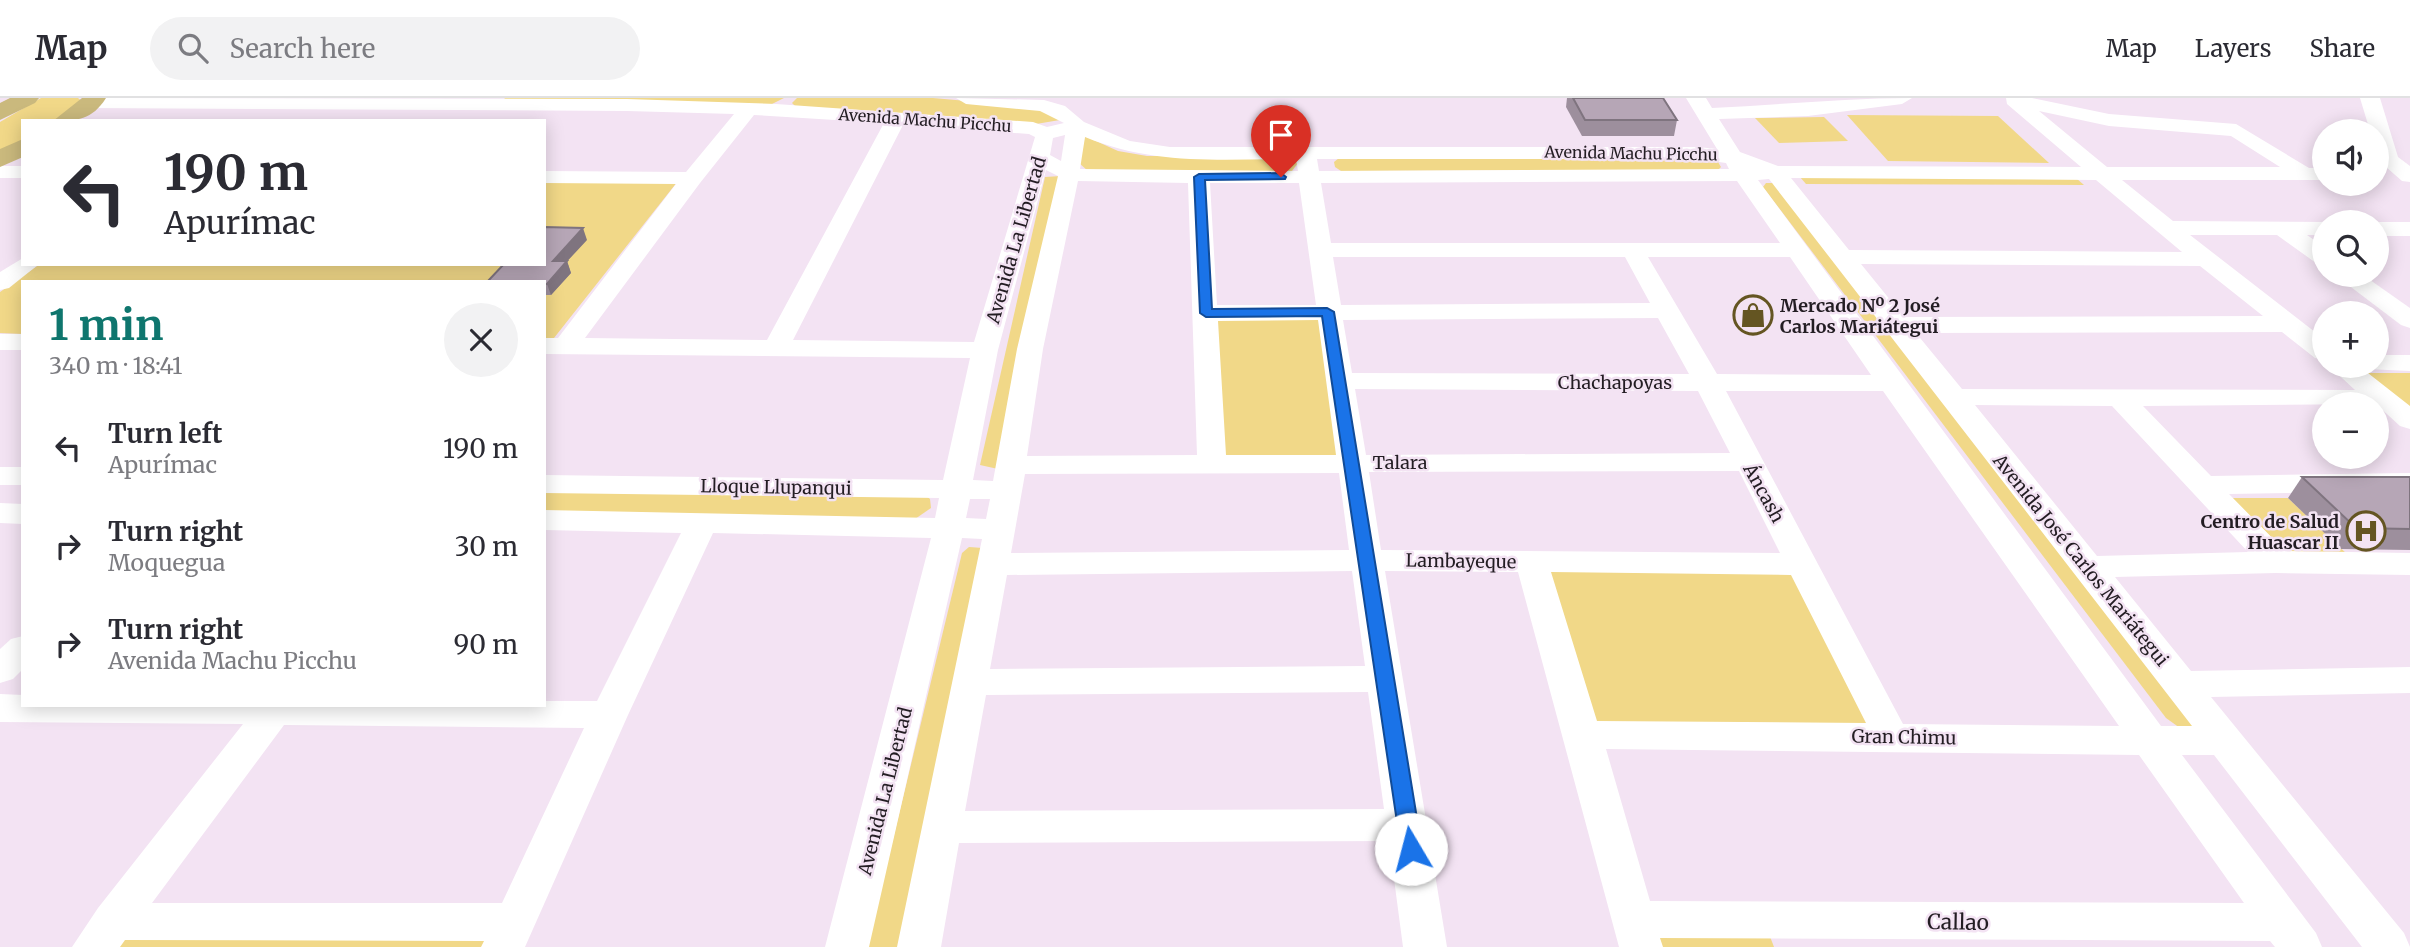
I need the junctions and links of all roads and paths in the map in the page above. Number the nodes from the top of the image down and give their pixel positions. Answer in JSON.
{"nodes":[{"id":1,"x":27,"y":98,"type":"edge"},
{"id":2,"x":966,"y":98,"type":"edge"},
{"id":3,"x":1902,"y":98,"type":"edge"},
{"id":4,"x":2370,"y":98,"type":"edge"},
{"id":5,"x":2009,"y":99,"type":"edge"},
{"id":6,"x":480,"y":100,"type":"edge"},
{"id":7,"x":92,"y":101,"type":"edge"},
{"id":8,"x":1837,"y":103,"type":"edge"},
{"id":9,"x":783,"y":104,"type":"edge"},
{"id":10,"x":1701,"y":106,"type":"edge"},
{"id":11,"x":749,"y":109,"type":"junction"},
{"id":12,"x":0,"y":113,"type":"edge"},
{"id":13,"x":897,"y":118,"type":"junction"},
{"id":14,"x":68,"y":119,"type":"edge"},
{"id":15,"x":2164,"y":124,"type":"junction"},
{"id":16,"x":1077,"y":126,"type":"junction"},
{"id":17,"x":2051,"y":131,"type":"junction"},
{"id":18,"x":1042,"y":146,"type":"junction"},
{"id":19,"x":21,"y":147,"type":"edge"},
{"id":20,"x":0,"y":159,"type":"edge"},
{"id":21,"x":1307,"y":164,"type":"junction"},
{"id":22,"x":0,"y":172,"type":"edge"},
{"id":23,"x":21,"y":172,"type":"edge"},
{"id":24,"x":2312,"y":172,"type":"edge"},
{"id":25,"x":1069,"y":174,"type":"junction"},
{"id":26,"x":1761,"y":174,"type":"junction"},
{"id":27,"x":2102,"y":174,"type":"junction"},
{"id":28,"x":2312,"y":174,"type":"edge"},
{"id":29,"x":2389,"y":174,"type":"edge"},
{"id":30,"x":2409,"y":175,"type":"edge"},
{"id":31,"x":546,"y":177,"type":"edge"},
{"id":32,"x":1199,"y":177,"type":"junction"},
{"id":33,"x":692,"y":178,"type":"junction"},
{"id":34,"x":2123,"y":192,"type":"junction"},
{"id":35,"x":2167,"y":228,"type":"junction"},
{"id":36,"x":2282,"y":228,"type":"junction"},
{"id":37,"x":2312,"y":229,"type":"edge"},
{"id":38,"x":2389,"y":229,"type":"edge"},
{"id":39,"x":2410,"y":229,"type":"edge"},
{"id":40,"x":2312,"y":249,"type":"edge"},
{"id":41,"x":1320,"y":250,"type":"junction"},
{"id":42,"x":1797,"y":250,"type":"junction"},
{"id":43,"x":1633,"y":251,"type":"junction"},
{"id":44,"x":1842,"y":257,"type":"junction"},
{"id":45,"x":2205,"y":259,"type":"junction"},
{"id":46,"x":24,"y":266,"type":"edge"},
{"id":47,"x":0,"y":283,"type":"edge"},
{"id":48,"x":2364,"y":287,"type":"edge"},
{"id":49,"x":1828,"y":293,"type":"junction"},
{"id":50,"x":1870,"y":293,"type":"junction"},
{"id":51,"x":1668,"y":310,"type":"junction"},
{"id":52,"x":1327,"y":312,"type":"junction"},
{"id":53,"x":1206,"y":313,"type":"junction"},
{"id":54,"x":2410,"y":320,"type":"edge"},
{"id":55,"x":2290,"y":324,"type":"junction"},
{"id":56,"x":1895,"y":325,"type":"junction"},
{"id":57,"x":0,"y":342,"type":"edge"},
{"id":58,"x":21,"y":342,"type":"edge"},
{"id":59,"x":2312,"y":342,"type":"edge"},
{"id":60,"x":555,"y":346,"type":"edge"},
{"id":61,"x":775,"y":349,"type":"junction"},
{"id":62,"x":985,"y":351,"type":"junction"},
{"id":63,"x":2389,"y":363,"type":"edge"},
{"id":64,"x":2410,"y":363,"type":"edge"},
{"id":65,"x":2357,"y":378,"type":"edge"},
{"id":66,"x":1340,"y":381,"type":"junction"},
{"id":67,"x":1708,"y":383,"type":"junction"},
{"id":68,"x":1891,"y":383,"type":"junction"},
{"id":69,"x":2374,"y":392,"type":"edge"},
{"id":70,"x":1950,"y":397,"type":"junction"},
{"id":71,"x":2120,"y":398,"type":"junction"},
{"id":72,"x":2312,"y":398,"type":"edge"},
{"id":73,"x":2389,"y":404,"type":"edge"},
{"id":74,"x":2410,"y":420,"type":"edge"},
{"id":75,"x":1352,"y":462,"type":"junction"},
{"id":76,"x":1746,"y":462,"type":"junction"},
{"id":77,"x":1212,"y":463,"type":"junction"},
{"id":78,"x":0,"y":476,"type":"edge"},
{"id":79,"x":21,"y":476,"type":"edge"},
{"id":80,"x":1010,"y":478,"type":"junction"},
{"id":81,"x":546,"y":484,"type":"edge"},
{"id":82,"x":2202,"y":485,"type":"junction"},
{"id":83,"x":2407,"y":486,"type":"edge"},
{"id":84,"x":957,"y":490,"type":"junction"},
{"id":85,"x":0,"y":513,"type":"edge"},
{"id":86,"x":21,"y":514,"type":"edge"},
{"id":87,"x":546,"y":520,"type":"edge"},
{"id":88,"x":704,"y":521,"type":"junction"},
{"id":89,"x":948,"y":528,"type":"junction"},
{"id":90,"x":999,"y":529,"type":"junction"},
{"id":91,"x":1365,"y":559,"type":"junction"},
{"id":92,"x":1531,"y":562,"type":"junction"},
{"id":93,"x":2276,"y":562,"type":"junction"},
{"id":94,"x":993,"y":564,"type":"junction"},
{"id":95,"x":1802,"y":564,"type":"junction"},
{"id":96,"x":2410,"y":564,"type":"edge"},
{"id":97,"x":2086,"y":566,"type":"junction"},
{"id":98,"x":21,"y":650,"type":"edge"},
{"id":99,"x":0,"y":670,"type":"edge"},
{"id":100,"x":1387,"y":679,"type":"junction"},
{"id":101,"x":2410,"y":680,"type":"edge"},
{"id":102,"x":969,"y":682,"type":"junction"},
{"id":103,"x":2181,"y":684,"type":"junction"},
{"id":104,"x":0,"y":708,"type":"edge"},
{"id":105,"x":273,"y":712,"type":"junction"},
{"id":106,"x":609,"y":715,"type":"junction"},
{"id":107,"x":1583,"y":735,"type":"junction"},
{"id":108,"x":1891,"y":736,"type":"junction"},
{"id":109,"x":2149,"y":739,"type":"junction"},
{"id":110,"x":2226,"y":741,"type":"junction"},
{"id":111,"x":1408,"y":825,"type":"junction"},
{"id":112,"x":940,"y":827,"type":"junction"},
{"id":113,"x":1637,"y":933,"type":"edge"},
{"id":114,"x":1779,"y":933,"type":"edge"},
{"id":115,"x":103,"y":934,"type":"edge"},
{"id":116,"x":509,"y":934,"type":"edge"},
{"id":117,"x":2012,"y":935,"type":"edge"},
{"id":118,"x":2291,"y":935,"type":"edge"},
{"id":119,"x":847,"y":947,"type":"edge"},
{"id":120,"x":919,"y":947,"type":"edge"},
{"id":121,"x":1425,"y":947,"type":"edge"},
{"id":122,"x":2388,"y":947,"type":"edge"}],
"edges":[{"from":1,"to":12,"type":"main road"},
{"from":2,"to":16,"type":"street","name":"Avenida Machu Picchu"},
{"from":3,"to":8,"type":"street"},
{"from":4,"to":30,"type":"street"},
{"from":5,"to":15,"type":"street"},
{"from":5,"to":17,"type":"street"},
{"from":6,"to":7,"type":"street","name":"Avenida Machu Picchu"},
{"from":6,"to":11,"type":"street","name":"Avenida Machu Picchu"},
{"from":7,"to":14,"type":"main road"},
{"from":8,"to":10,"type":"street"},
{"from":9,"to":11,"type":"street","name":"Avenida Machu Picchu"},
{"from":9,"to":13,"type":"street","name":"Avenida Machu Picchu"},
{"from":10,"to":26,"type":"street"},
{"from":11,"to":33,"type":"street"},
{"from":13,"to":18,"type":"street","name":"Avenida Machu Picchu"},
{"from":13,"to":61,"type":"street"},
{"from":15,"to":17,"type":"street"},
{"from":15,"to":24,"type":"street"},
{"from":16,"to":18,"type":"street","name":"Avenida La Libertad"},
{"from":16,"to":21,"type":"street","name":"Avenida Machu Picchu"},
{"from":16,"to":25,"type":"street","name":"Avenida La Libertad"},
{"from":17,"to":27,"type":"street"},
{"from":18,"to":25,"type":"street","name":"Avenida Machu Picchu"},
{"from":18,"to":62,"type":"street","name":"Avenida La Libertad"},
{"from":19,"to":20,"type":"main road"},
{"from":21,"to":26,"type":"street","name":"Avenida Machu Picchu"},
{"from":21,"to":32,"type":"street","name":"Avenida Machu Picchu"},
{"from":21,"to":41,"type":"street"},
{"from":22,"to":23,"type":"street"},
{"from":25,"to":32,"type":"street","name":"Avenida Machu Picchu"},
{"from":25,"to":80,"type":"street","name":"Avenida La Libertad"},
{"from":26,"to":27,"type":"street"},
{"from":26,"to":34,"type":"street"},
{"from":26,"to":42,"type":"street"},
{"from":26,"to":44,"type":"street","name":"Avenida José Carlos Mariátegui"},
{"from":27,"to":28,"type":"street"},
{"from":27,"to":34,"type":"street"},
{"from":29,"to":30,"type":"street"},
{"from":31,"to":33,"type":"street"},
{"from":32,"to":53,"type":"street"},
{"from":33,"to":60,"type":"street"},
{"from":34,"to":35,"type":"street"},
{"from":35,"to":36,"type":"street"},
{"from":35,"to":45,"type":"street"},
{"from":36,"to":37,"type":"street"},
{"from":36,"to":40,"type":"street"},
{"from":38,"to":39,"type":"street"},
{"from":41,"to":43,"type":"street"},
{"from":41,"to":52,"type":"street"},
{"from":42,"to":43,"type":"street"},
{"from":42,"to":49,"type":"street"},
{"from":43,"to":51,"type":"street","name":"Áncash"},
{"from":44,"to":45,"type":"street"},
{"from":44,"to":50,"type":"street","name":"Avenida José Carlos Mariátegui"},
{"from":45,"to":55,"type":"street"},
{"from":46,"to":47,"type":"street"},
{"from":48,"to":54,"type":"street"},
{"from":49,"to":50,"type":"street"},
{"from":49,"to":68,"type":"street"},
{"from":50,"to":56,"type":"street","name":"Avenida José Carlos Mariátegui"},
{"from":51,"to":52,"type":"street"},
{"from":51,"to":67,"type":"street","name":"Áncash"},
{"from":52,"to":53,"type":"street"},
{"from":52,"to":66,"type":"street"},
{"from":53,"to":77,"type":"street"},
{"from":55,"to":56,"type":"street"},
{"from":55,"to":59,"type":"street"},
{"from":56,"to":70,"type":"street","name":"Avenida José Carlos Mariátegui"},
{"from":57,"to":58,"type":"street"},
{"from":60,"to":61,"type":"street"},
{"from":61,"to":62,"type":"street"},
{"from":62,"to":84,"type":"street","name":"Avenida La Libertad"},
{"from":63,"to":64,"type":"street"},
{"from":65,"to":69,"type":"street"},
{"from":66,"to":67,"type":"street","name":"Chachapoyas"},
{"from":66,"to":75,"type":"street"},
{"from":67,"to":68,"type":"street","name":"Chachapoyas"},
{"from":67,"to":76,"type":"street","name":"Áncash"},
{"from":68,"to":109,"type":"street"},
{"from":70,"to":71,"type":"street"},
{"from":70,"to":97,"type":"street","name":"Avenida José Carlos Mariátegui"},
{"from":71,"to":72,"type":"street"},
{"from":71,"to":82,"type":"street"},
{"from":73,"to":74,"type":"street"},
{"from":75,"to":76,"type":"street","name":"Talara"},
{"from":75,"to":77,"type":"street","name":"Talara"},
{"from":75,"to":91,"type":"street"},
{"from":76,"to":95,"type":"street","name":"Áncash"},
{"from":77,"to":80,"type":"street","name":"Talara"},
{"from":78,"to":79,"type":"street"},
{"from":80,"to":84,"type":"street","name":"Lloque Llupanqui"},
{"from":80,"to":90,"type":"street","name":"Avenida La Libertad"},
{"from":81,"to":84,"type":"street","name":"Lloque Llupanqui"},
{"from":82,"to":83,"type":"street"},
{"from":82,"to":93,"type":"street"},
{"from":84,"to":89,"type":"street","name":"Avenida La Libertad"},
{"from":85,"to":86,"type":"street"},
{"from":87,"to":88,"type":"street","name":"Lloque Llupanqui"},
{"from":88,"to":89,"type":"street","name":"Lloque Llupanqui"},
{"from":88,"to":106,"type":"street"},
{"from":89,"to":90,"type":"street","name":"Lloque Llupanqui"},
{"from":89,"to":119,"type":"street","name":"Avenida La Libertad"},
{"from":90,"to":94,"type":"street","name":"Avenida La Libertad"},
{"from":91,"to":92,"type":"street","name":"Lambayeque"},
{"from":91,"to":94,"type":"street","name":"Lambayeque"},
{"from":91,"to":100,"type":"street"},
{"from":92,"to":95,"type":"street","name":"Lambayeque"},
{"from":92,"to":107,"type":"street"},
{"from":93,"to":96,"type":"street"},
{"from":93,"to":97,"type":"street"},
{"from":94,"to":102,"type":"street","name":"Avenida La Libertad"},
{"from":95,"to":108,"type":"street","name":"Áncash"},
{"from":97,"to":103,"type":"street","name":"Avenida José Carlos Mariátegui"},
{"from":98,"to":99,"type":"street"},
{"from":100,"to":102,"type":"street"},
{"from":100,"to":111,"type":"street"},
{"from":101,"to":103,"type":"street"},
{"from":102,"to":112,"type":"street","name":"Avenida La Libertad"},
{"from":103,"to":110,"type":"street","name":"Avenida José Carlos Mariátegui"},
{"from":104,"to":105,"type":"street"},
{"from":105,"to":106,"type":"street"},
{"from":105,"to":115,"type":"street"},
{"from":106,"to":116,"type":"street"},
{"from":107,"to":108,"type":"street","name":"Gran Chimu"},
{"from":107,"to":113,"type":"street"},
{"from":108,"to":109,"type":"street","name":"Gran Chimu"},
{"from":109,"to":110,"type":"street","name":"Gran Chimu"},
{"from":109,"to":118,"type":"street"},
{"from":110,"to":122,"type":"street","name":"Avenida José Carlos Mariátegui"},
{"from":111,"to":112,"type":"street"},
{"from":111,"to":121,"type":"street"},
{"from":112,"to":120,"type":"street","name":"Avenida La Libertad"},
{"from":113,"to":114,"type":"street","name":"Callao"},
{"from":114,"to":117,"type":"street","name":"Callao"},
{"from":115,"to":116,"type":"street"},
{"from":117,"to":118,"type":"street","name":"Callao"}]}
